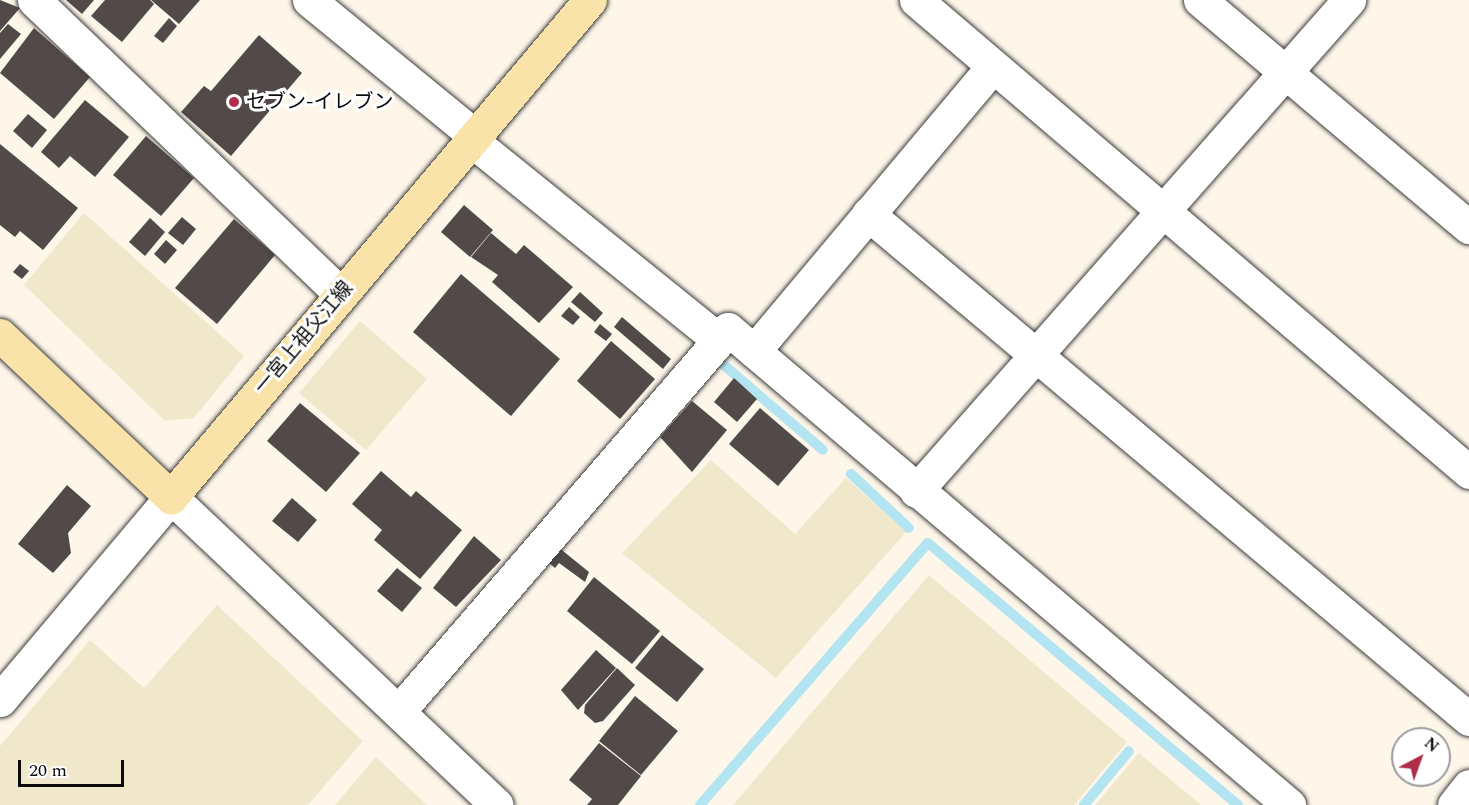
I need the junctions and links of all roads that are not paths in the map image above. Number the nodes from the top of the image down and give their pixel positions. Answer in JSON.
{"nodes":[{"id":1,"x":34,"y":0,"type":"edge"},
{"id":2,"x":309,"y":0,"type":"edge"},
{"id":3,"x":590,"y":0,"type":"edge"},
{"id":4,"x":916,"y":0,"type":"edge"},
{"id":5,"x":1200,"y":0,"type":"edge"},
{"id":6,"x":1349,"y":0,"type":"edge"},
{"id":7,"x":992,"y":68,"type":"junction"},
{"id":8,"x":1287,"y":72,"type":"junction"},
{"id":9,"x":473,"y":138,"type":"junction"},
{"id":10,"x":868,"y":214,"type":"junction"},
{"id":11,"x":1162,"y":214,"type":"junction"},
{"id":12,"x":1469,"y":227,"type":"edge"},
{"id":13,"x":341,"y":294,"type":"junction"},
{"id":14,"x":0,"y":335,"type":"edge"},
{"id":15,"x":719,"y":340,"type":"junction"},
{"id":16,"x":754,"y":351,"type":"junction"},
{"id":17,"x":1036,"y":356,"type":"junction"},
{"id":18,"x":1469,"y":472,"type":"edge"},
{"id":19,"x":916,"y":491,"type":"junction"},
{"id":20,"x":171,"y":497,"type":"junction"},
{"id":21,"x":2,"y":692,"type":"edge"},
{"id":22,"x":399,"y":711,"type":"junction"},
{"id":23,"x":1469,"y":719,"type":"edge"},
{"id":24,"x":1469,"y":786,"type":"edge"},
{"id":25,"x":497,"y":805,"type":"edge"},
{"id":26,"x":1289,"y":805,"type":"edge"},
{"id":27,"x":1454,"y":805,"type":"edge"}],
"edges":[{"from":1,"to":13,"type":"street"},
{"from":2,"to":9,"type":"street"},
{"from":3,"to":9,"type":"main road","name":"一宮上祖父江線"},
{"from":4,"to":7,"type":"street"},
{"from":5,"to":8,"type":"street"},
{"from":6,"to":8,"type":"street"},
{"from":7,"to":10,"type":"street"},
{"from":7,"to":11,"type":"street"},
{"from":8,"to":11,"type":"street"},
{"from":8,"to":12,"type":"street"},
{"from":9,"to":13,"type":"main road","name":"一宮上祖父江線"},
{"from":9,"to":15,"type":"street"},
{"from":10,"to":16,"type":"street"},
{"from":10,"to":17,"type":"street"},
{"from":11,"to":17,"type":"street"},
{"from":11,"to":18,"type":"street"},
{"from":13,"to":20,"type":"main road","name":"一宮上祖父江線"},
{"from":14,"to":20,"type":"main road"},
{"from":15,"to":16,"type":"street"},
{"from":15,"to":22,"type":"street"},
{"from":16,"to":19,"type":"street"},
{"from":17,"to":19,"type":"street"},
{"from":17,"to":23,"type":"street"},
{"from":19,"to":26,"type":"street"},
{"from":20,"to":21,"type":"street"},
{"from":20,"to":22,"type":"street"},
{"from":22,"to":25,"type":"street"},
{"from":24,"to":27,"type":"street"}]}
